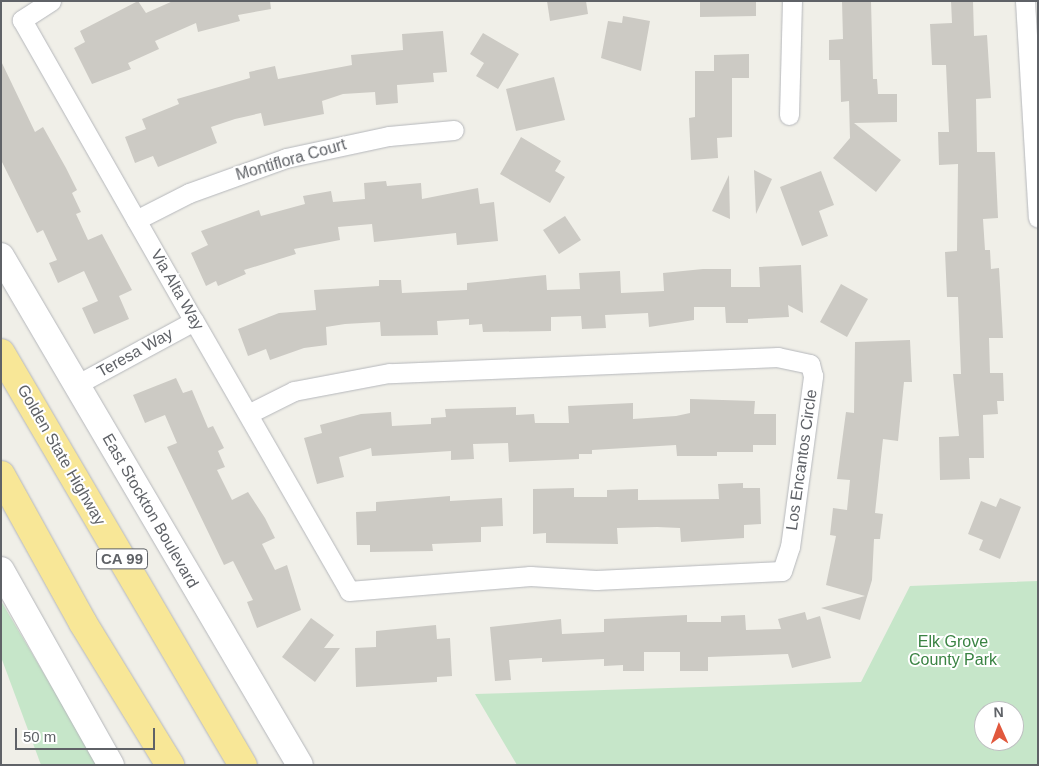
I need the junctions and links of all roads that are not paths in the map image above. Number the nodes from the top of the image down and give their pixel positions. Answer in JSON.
{"nodes":[{"id":1,"x":52,"y":1,"type":"edge"},
{"id":2,"x":792,"y":1,"type":"edge"},
{"id":3,"x":1025,"y":1,"type":"edge"},
{"id":4,"x":789,"y":115,"type":"dead end"},
{"id":5,"x":454,"y":130,"type":"dead end"},
{"id":6,"x":1038,"y":218,"type":"edge"},
{"id":7,"x":136,"y":220,"type":"junction"},
{"id":8,"x":1,"y":256,"type":"edge"},
{"id":9,"x":194,"y":321,"type":"junction"},
{"id":10,"x":1,"y":353,"type":"edge"},
{"id":11,"x":76,"y":385,"type":"junction"},
{"id":12,"x":248,"y":414,"type":"junction"},
{"id":13,"x":1,"y":475,"type":"edge"},
{"id":14,"x":1,"y":570,"type":"edge"},
{"id":15,"x":349,"y":591,"type":"joint"},
{"id":16,"x":111,"y":765,"type":"edge"},
{"id":17,"x":170,"y":765,"type":"edge"},
{"id":18,"x":243,"y":765,"type":"edge"},
{"id":19,"x":300,"y":765,"type":"edge"}],
"edges":[{"from":1,"to":7,"type":"street","name":"Via Alta Way"},
{"from":2,"to":4,"type":"street"},
{"from":3,"to":6,"type":"street"},
{"from":5,"to":7,"type":"street","name":"Montiflora Court"},
{"from":7,"to":9,"type":"street","name":"Via Alta Way"},
{"from":8,"to":11,"type":"street","name":"East Stockton Boulevard"},
{"from":9,"to":11,"type":"street","name":"Teresa Way"},
{"from":9,"to":12,"type":"street","name":"Via Alta Way"},
{"from":10,"to":18,"type":"highway","name":"Golden State Highway","number":"CA 99"},
{"from":11,"to":19,"type":"street","name":"East Stockton Boulevard"},
{"from":12,"to":15,"type":"street","name":"Via Alta Way"},
{"from":12,"to":15,"type":"street","name":"Los Encantos Circle"},
{"from":13,"to":17,"type":"highway"},
{"from":14,"to":16,"type":"street"}]}
